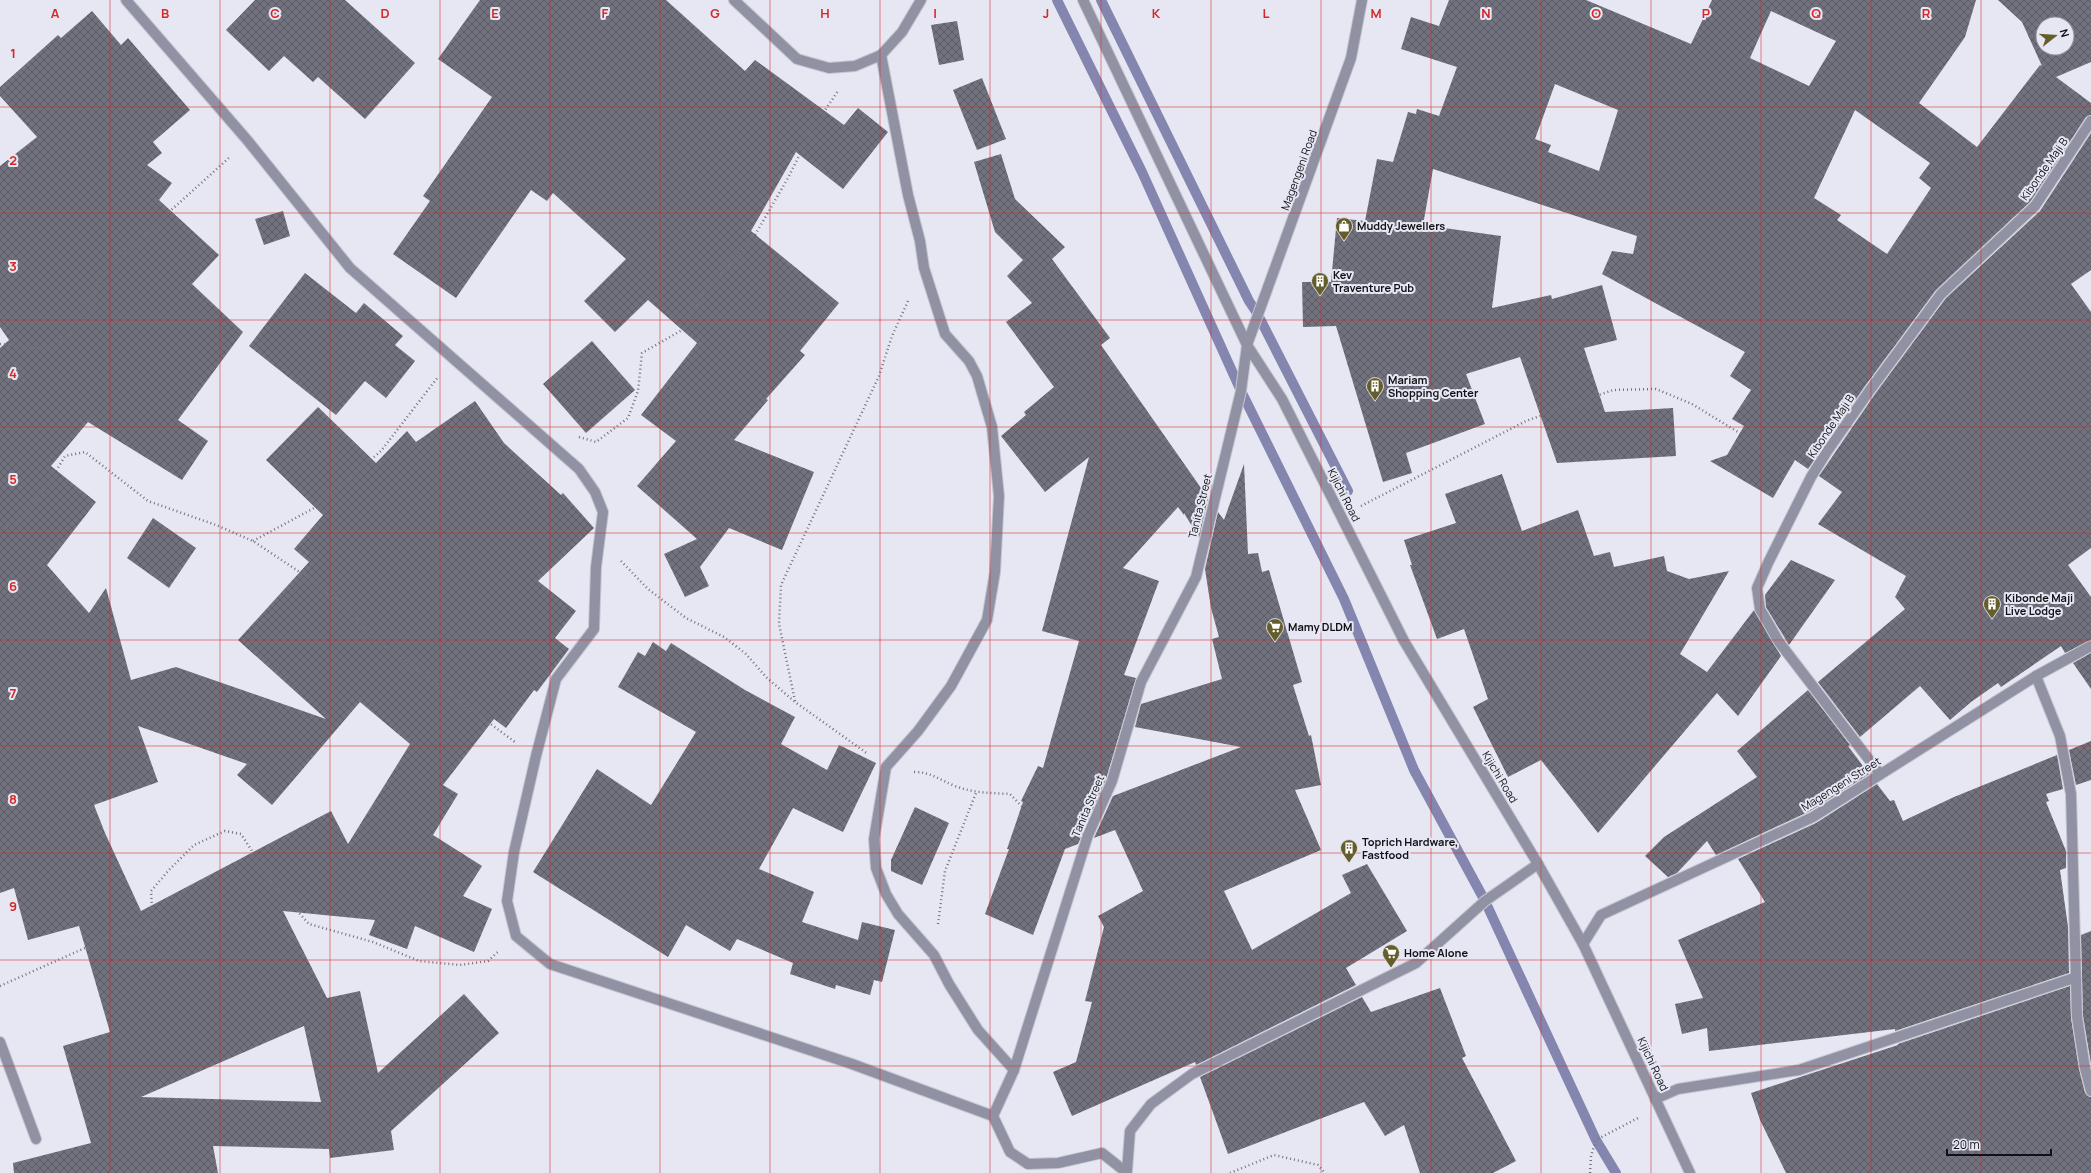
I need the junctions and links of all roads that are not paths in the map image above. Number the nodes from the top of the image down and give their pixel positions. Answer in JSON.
{"nodes":[{"id":1,"x":126,"y":0,"type":"edge"},
{"id":2,"x":734,"y":0,"type":"edge"},
{"id":3,"x":921,"y":0,"type":"edge"},
{"id":4,"x":1083,"y":0,"type":"edge"},
{"id":5,"x":1362,"y":0,"type":"edge"},
{"id":6,"x":881,"y":55,"type":"junction"},
{"id":7,"x":2091,"y":121,"type":"edge"},
{"id":8,"x":1247,"y":345,"type":"junction"},
{"id":9,"x":2091,"y":646,"type":"edge"},
{"id":10,"x":2036,"y":676,"type":"junction"},
{"id":11,"x":1880,"y":774,"type":"junction"},
{"id":12,"x":1538,"y":864,"type":"junction"},
{"id":13,"x":1583,"y":944,"type":"junction"},
{"id":14,"x":2074,"y":978,"type":"junction"},
{"id":15,"x":0,"y":1042,"type":"edge"},
{"id":16,"x":1014,"y":1070,"type":"junction"},
{"id":17,"x":2091,"y":1091,"type":"edge"},
{"id":18,"x":1658,"y":1104,"type":"junction"},
{"id":19,"x":993,"y":1116,"type":"junction"},
{"id":20,"x":36,"y":1139,"type":"dead end"},
{"id":21,"x":1127,"y":1172,"type":"edge"},
{"id":22,"x":1690,"y":1173,"type":"edge"}],
"edges":[{"from":1,"to":19,"type":"street"},
{"from":2,"to":6,"type":"street"},
{"from":3,"to":6,"type":"street"},
{"from":4,"to":8,"type":"street","name":"Kijichi Road"},
{"from":5,"to":8,"type":"street","name":"Magengeni Road"},
{"from":6,"to":16,"type":"street"},
{"from":7,"to":11,"type":"street","name":"Kibonde Maji B"},
{"from":8,"to":12,"type":"street","name":"Kijichi Road"},
{"from":8,"to":16,"type":"street","name":"Tanita Street"},
{"from":9,"to":10,"type":"street","name":"Magengeni Street"},
{"from":10,"to":11,"type":"street","name":"Magengeni Street"},
{"from":10,"to":14,"type":"street"},
{"from":11,"to":13,"type":"street","name":"Magengeni Street"},
{"from":12,"to":13,"type":"street","name":"Kijichi Road"},
{"from":12,"to":21,"type":"street"},
{"from":13,"to":18,"type":"street","name":"Kijichi Road"},
{"from":14,"to":17,"type":"street"},
{"from":14,"to":18,"type":"street"},
{"from":15,"to":20,"type":"street"},
{"from":16,"to":19,"type":"street","name":"Tanita Street"},
{"from":18,"to":22,"type":"street","name":"Kijichi Road"},
{"from":19,"to":21,"type":"street"}]}
